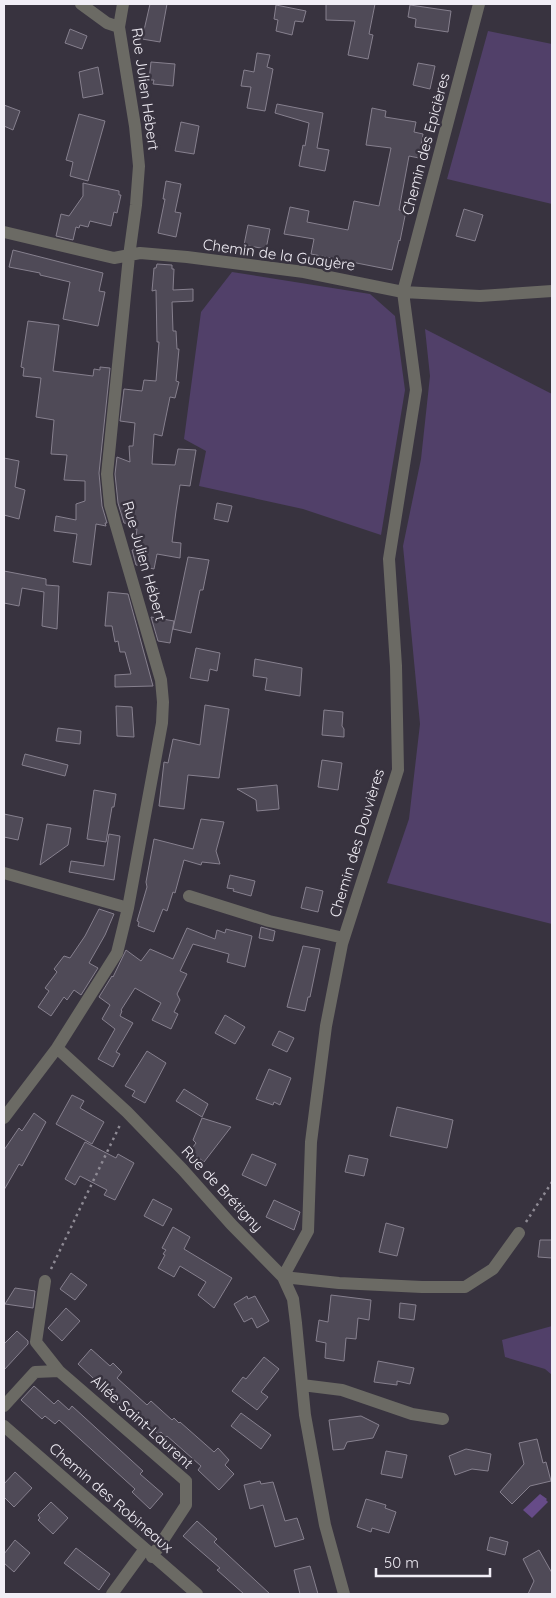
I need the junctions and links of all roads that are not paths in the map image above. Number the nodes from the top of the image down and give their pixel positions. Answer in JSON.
{"nodes":[{"id":1,"x":81,"y":4,"type":"edge"},
{"id":2,"x":123,"y":4,"type":"edge"},
{"id":3,"x":479,"y":4,"type":"edge"},
{"id":4,"x":119,"y":27,"type":"junction"},
{"id":5,"x":4,"y":232,"type":"edge"},
{"id":6,"x":129,"y":256,"type":"junction"},
{"id":7,"x":552,"y":290,"type":"edge"},
{"id":8,"x":403,"y":292,"type":"junction"},
{"id":9,"x":4,"y":874,"type":"edge"},
{"id":10,"x":189,"y":896,"type":"dead end"},
{"id":11,"x":128,"y":908,"type":"junction"},
{"id":12,"x":344,"y":938,"type":"junction"},
{"id":13,"x":57,"y":1048,"type":"junction"},
{"id":14,"x":4,"y":1118,"type":"edge"},
{"id":15,"x":518,"y":1233,"type":"road end"},
{"id":16,"x":283,"y":1277,"type":"junction"},
{"id":17,"x":45,"y":1281,"type":"road end"},
{"id":18,"x":59,"y":1370,"type":"junction"},
{"id":19,"x":302,"y":1385,"type":"junction"},
{"id":20,"x":4,"y":1406,"type":"edge"},
{"id":21,"x":443,"y":1418,"type":"dead end"},
{"id":22,"x":4,"y":1426,"type":"edge"},
{"id":23,"x":148,"y":1553,"type":"junction"},
{"id":24,"x":112,"y":1594,"type":"edge"},
{"id":25,"x":197,"y":1594,"type":"edge"},
{"id":26,"x":344,"y":1594,"type":"edge"}],
"edges":[{"from":1,"to":4,"type":"street"},
{"from":2,"to":4,"type":"street","name":"Rue Julien Hébert"},
{"from":3,"to":8,"type":"street","name":"Chemin des Epicières"},
{"from":4,"to":6,"type":"street","name":"Rue Julien Hébert"},
{"from":5,"to":6,"type":"street","name":"Chemin de la Guayère"},
{"from":6,"to":8,"type":"street","name":"Chemin de la Guayère"},
{"from":6,"to":11,"type":"street","name":"Rue Julien Hébert"},
{"from":7,"to":8,"type":"street","name":"Chemin de la Guayère"},
{"from":8,"to":12,"type":"street","name":"Chemin des Douvières"},
{"from":9,"to":11,"type":"street"},
{"from":10,"to":12,"type":"street"},
{"from":11,"to":13,"type":"street","name":"Rue Julien Hébert"},
{"from":12,"to":16,"type":"street","name":"Chemin des Douvières"},
{"from":13,"to":14,"type":"street","name":"Rue Julien Hébert"},
{"from":13,"to":16,"type":"street","name":"Rue de Brétigny"},
{"from":15,"to":16,"type":"street"},
{"from":16,"to":19,"type":"street","name":"Rue de Brétigny"},
{"from":17,"to":18,"type":"street","name":"Allée Saint-Laurent"},
{"from":18,"to":20,"type":"street"},
{"from":18,"to":23,"type":"street","name":"Allée Saint-Laurent"},
{"from":19,"to":21,"type":"street"},
{"from":19,"to":26,"type":"street","name":"Rue de Brétigny"},
{"from":22,"to":23,"type":"street","name":"Chemin des Robineaux"},
{"from":23,"to":24,"type":"street","name":"Allée Saint-Laurent"},
{"from":23,"to":25,"type":"street","name":"Chemin des Robineaux"}]}
